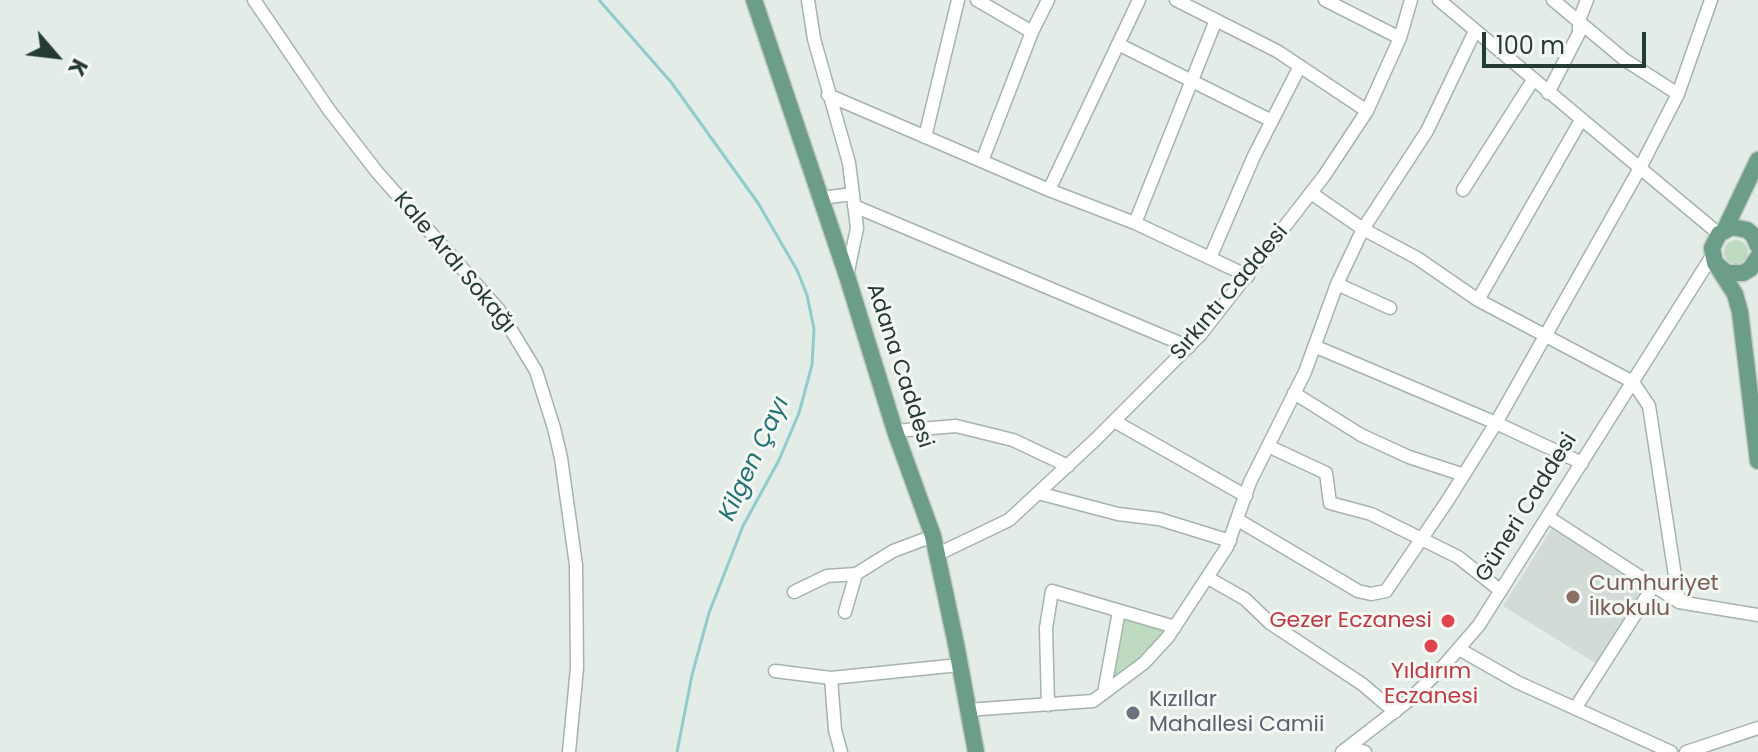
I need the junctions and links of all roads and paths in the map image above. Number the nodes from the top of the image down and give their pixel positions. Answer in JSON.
{"nodes":[{"id":1,"x":254,"y":0,"type":"edge"},
{"id":2,"x":743,"y":0,"type":"edge"},
{"id":3,"x":754,"y":0,"type":"edge"},
{"id":4,"x":808,"y":0,"type":"edge"},
{"id":5,"x":958,"y":0,"type":"edge"},
{"id":6,"x":977,"y":0,"type":"edge"},
{"id":7,"x":1048,"y":0,"type":"edge"},
{"id":8,"x":1139,"y":0,"type":"edge"},
{"id":9,"x":1176,"y":0,"type":"edge"},
{"id":10,"x":1325,"y":0,"type":"edge"},
{"id":11,"x":1411,"y":0,"type":"edge"},
{"id":12,"x":1439,"y":0,"type":"edge"},
{"id":13,"x":1553,"y":0,"type":"edge"},
{"id":14,"x":1587,"y":0,"type":"edge"},
{"id":15,"x":1695,"y":0,"type":"edge"},
{"id":16,"x":1709,"y":4,"type":"edge"},
{"id":17,"x":1199,"y":5,"type":"edge"},
{"id":18,"x":1216,"y":20,"type":"junction"},
{"id":19,"x":1579,"y":20,"type":"junction"},
{"id":20,"x":1475,"y":31,"type":"junction"},
{"id":21,"x":1032,"y":32,"type":"junction"},
{"id":22,"x":1400,"y":38,"type":"junction"},
{"id":23,"x":1118,"y":44,"type":"junction"},
{"id":24,"x":1300,"y":66,"type":"junction"},
{"id":25,"x":1533,"y":80,"type":"junction"},
{"id":26,"x":1191,"y":82,"type":"junction"},
{"id":27,"x":1548,"y":93,"type":"junction"},
{"id":28,"x":1678,"y":94,"type":"junction"},
{"id":29,"x":828,"y":95,"type":"junction"},
{"id":30,"x":1367,"y":111,"type":"junction"},
{"id":31,"x":1581,"y":120,"type":"junction"},
{"id":32,"x":1272,"y":121,"type":"junction"},
{"id":33,"x":925,"y":137,"type":"junction"},
{"id":34,"x":1758,"y":160,"type":"edge"},
{"id":35,"x":982,"y":161,"type":"junction"},
{"id":36,"x":1640,"y":168,"type":"junction"},
{"id":37,"x":1049,"y":190,"type":"junction"},
{"id":38,"x":1463,"y":190,"type":"dead end"},
{"id":39,"x":1311,"y":193,"type":"junction"},
{"id":40,"x":821,"y":198,"type":"junction"},
{"id":41,"x":853,"y":200,"type":"junction"},
{"id":42,"x":1135,"y":223,"type":"junction"},
{"id":43,"x":1363,"y":229,"type":"junction"},
{"id":44,"x":1722,"y":232,"type":"junction"},
{"id":45,"x":1758,"y":241,"type":"edge"},
{"id":46,"x":1758,"y":257,"type":"edge"},
{"id":47,"x":1210,"y":258,"type":"junction"},
{"id":48,"x":1714,"y":260,"type":"junction"},
{"id":49,"x":847,"y":276,"type":"junction"},
{"id":50,"x":1248,"y":276,"type":"junction"},
{"id":51,"x":1337,"y":284,"type":"junction"},
{"id":52,"x":1478,"y":300,"type":"junction"},
{"id":53,"x":1390,"y":308,"type":"dead end"},
{"id":54,"x":865,"y":335,"type":"junction"},
{"id":55,"x":1546,"y":335,"type":"junction"},
{"id":56,"x":1314,"y":346,"type":"junction"},
{"id":57,"x":1189,"y":347,"type":"junction"},
{"id":58,"x":1633,"y":382,"type":"junction"},
{"id":59,"x":1294,"y":393,"type":"junction"},
{"id":60,"x":1114,"y":421,"type":"junction"},
{"id":61,"x":1496,"y":423,"type":"junction"},
{"id":62,"x":895,"y":431,"type":"junction"},
{"id":63,"x":1268,"y":446,"type":"junction"},
{"id":64,"x":1758,"y":461,"type":"edge"},
{"id":65,"x":1582,"y":463,"type":"junction"},
{"id":66,"x":1068,"y":466,"type":"junction"},
{"id":67,"x":1464,"y":475,"type":"junction"},
{"id":68,"x":1038,"y":493,"type":"junction"},
{"id":69,"x":1246,"y":496,"type":"junction"},
{"id":70,"x":1548,"y":517,"type":"junction"},
{"id":71,"x":1238,"y":520,"type":"junction"},
{"id":72,"x":933,"y":536,"type":"junction"},
{"id":73,"x":1230,"y":541,"type":"junction"},
{"id":74,"x":1421,"y":541,"type":"junction"},
{"id":75,"x":938,"y":554,"type":"junction"},
{"id":76,"x":856,"y":574,"type":"junction"},
{"id":77,"x":1208,"y":578,"type":"junction"},
{"id":78,"x":1654,"y":585,"type":"junction"},
{"id":79,"x":1501,"y":591,"type":"junction"},
{"id":80,"x":794,"y":592,"type":"dead end"},
{"id":81,"x":1679,"y":602,"type":"junction"},
{"id":82,"x":1119,"y":611,"type":"junction"},
{"id":83,"x":845,"y":612,"type":"dead end"},
{"id":84,"x":1758,"y":615,"type":"edge"},
{"id":85,"x":1175,"y":627,"type":"junction"},
{"id":86,"x":1459,"y":649,"type":"junction"},
{"id":87,"x":959,"y":665,"type":"junction"},
{"id":88,"x":775,"y":671,"type":"dead end"},
{"id":89,"x":831,"y":678,"type":"junction"},
{"id":90,"x":1104,"y":693,"type":"junction"},
{"id":91,"x":1048,"y":705,"type":"junction"},
{"id":92,"x":1576,"y":707,"type":"junction"},
{"id":93,"x":967,"y":710,"type":"junction"},
{"id":94,"x":1395,"y":712,"type":"junction"},
{"id":95,"x":1758,"y":728,"type":"edge"},
{"id":96,"x":1346,"y":749,"type":"edge"},
{"id":97,"x":569,"y":752,"type":"edge"},
{"id":98,"x":841,"y":752,"type":"edge"},
{"id":99,"x":976,"y":752,"type":"edge"},
{"id":100,"x":1365,"y":752,"type":"edge"},
{"id":101,"x":1671,"y":752,"type":"edge"},
{"id":102,"x":1686,"y":752,"type":"edge"}],
"edges":[{"from":1,"to":97,"type":"street","name":"Kale Ardı Sokağı"},
{"from":2,"to":54,"type":"main road"},
{"from":3,"to":40,"type":"main road","name":"Adana Caddesi"},
{"from":4,"to":29,"type":"street"},
{"from":5,"to":33,"type":"street"},
{"from":6,"to":21,"type":"street"},
{"from":7,"to":21,"type":"street"},
{"from":8,"to":23,"type":"street"},
{"from":9,"to":17,"type":"street"},
{"from":10,"to":22,"type":"street"},
{"from":11,"to":22,"type":"street","name":"Sırkıntı Caddesi"},
{"from":12,"to":20,"type":"street"},
{"from":13,"to":19,"type":"street"},
{"from":14,"to":19,"type":"street"},
{"from":15,"to":16,"type":"street"},
{"from":16,"to":28,"type":"street"},
{"from":17,"to":18,"type":"street"},
{"from":18,"to":24,"type":"street"},
{"from":18,"to":26,"type":"street"},
{"from":19,"to":27,"type":"street"},
{"from":19,"to":28,"type":"street"},
{"from":20,"to":25,"type":"street"},
{"from":20,"to":43,"type":"street"},
{"from":21,"to":35,"type":"street"},
{"from":22,"to":30,"type":"street","name":"Sırkıntı Caddesi"},
{"from":23,"to":26,"type":"street"},
{"from":23,"to":37,"type":"street"},
{"from":24,"to":30,"type":"street"},
{"from":24,"to":32,"type":"street"},
{"from":25,"to":27,"type":"street"},
{"from":25,"to":38,"type":"street"},
{"from":26,"to":32,"type":"street"},
{"from":26,"to":42,"type":"street"},
{"from":27,"to":31,"type":"street"},
{"from":28,"to":36,"type":"street"},
{"from":29,"to":33,"type":"street"},
{"from":29,"to":41,"type":"street"},
{"from":30,"to":39,"type":"street","name":"Sırkıntı Caddesi"},
{"from":31,"to":36,"type":"street"},
{"from":31,"to":52,"type":"street"},
{"from":32,"to":47,"type":"street"},
{"from":33,"to":35,"type":"street"},
{"from":34,"to":44,"type":"main road","name":"Güneri Caddesi"},
{"from":35,"to":37,"type":"street"},
{"from":36,"to":44,"type":"street"},
{"from":36,"to":55,"type":"street"},
{"from":37,"to":42,"type":"street"},
{"from":39,"to":43,"type":"street"},
{"from":39,"to":50,"type":"street","name":"Sırkıntı Caddesi"},
{"from":40,"to":41,"type":"street"},
{"from":40,"to":49,"type":"main road","name":"Adana Caddesi"},
{"from":41,"to":49,"type":"street"},
{"from":41,"to":57,"type":"street"},
{"from":42,"to":47,"type":"street"},
{"from":43,"to":51,"type":"street"},
{"from":43,"to":52,"type":"street"},
{"from":44,"to":45,"type":"main road"},
{"from":44,"to":48,"type":"main road","name":"Güneri Caddesi"},
{"from":46,"to":48,"type":"main road"},
{"from":47,"to":50,"type":"street"},
{"from":48,"to":58,"type":"street","name":"Güneri Caddesi"},
{"from":48,"to":64,"type":"main road"},
{"from":49,"to":54,"type":"main road","name":"Adana Caddesi"},
{"from":50,"to":57,"type":"street","name":"Sırkıntı Caddesi"},
{"from":51,"to":53,"type":"street"},
{"from":51,"to":56,"type":"street"},
{"from":52,"to":55,"type":"street"},
{"from":54,"to":62,"type":"main road","name":"Adana Caddesi"},
{"from":55,"to":58,"type":"street"},
{"from":55,"to":61,"type":"street"},
{"from":56,"to":59,"type":"street"},
{"from":56,"to":61,"type":"street"},
{"from":57,"to":60,"type":"street","name":"Sırkıntı Caddesi"},
{"from":58,"to":65,"type":"street","name":"Güneri Caddesi"},
{"from":58,"to":81,"type":"street"},
{"from":59,"to":63,"type":"street"},
{"from":59,"to":67,"type":"street"},
{"from":60,"to":66,"type":"street","name":"Sırkıntı Caddesi"},
{"from":60,"to":69,"type":"street"},
{"from":61,"to":65,"type":"street"},
{"from":61,"to":67,"type":"street"},
{"from":62,"to":66,"type":"street"},
{"from":62,"to":72,"type":"main road","name":"Adana Caddesi"},
{"from":63,"to":69,"type":"street"},
{"from":63,"to":74,"type":"street"},
{"from":65,"to":70,"type":"street","name":"Güneri Caddesi"},
{"from":66,"to":68,"type":"street","name":"Sırkıntı Caddesi"},
{"from":67,"to":74,"type":"street"},
{"from":68,"to":73,"type":"street"},
{"from":68,"to":75,"type":"street","name":"Sırkıntı Caddesi"},
{"from":69,"to":71,"type":"street"},
{"from":70,"to":78,"type":"street"},
{"from":70,"to":79,"type":"street","name":"Güneri Caddesi"},
{"from":71,"to":73,"type":"street"},
{"from":71,"to":74,"type":"street"},
{"from":72,"to":75,"type":"main road","name":"Adana Caddesi"},
{"from":72,"to":76,"type":"street"},
{"from":73,"to":77,"type":"street"},
{"from":74,"to":79,"type":"street"},
{"from":75,"to":87,"type":"main road","name":"Adana Caddesi"},
{"from":76,"to":80,"type":"street"},
{"from":76,"to":83,"type":"street"},
{"from":77,"to":85,"type":"street"},
{"from":77,"to":94,"type":"street"},
{"from":78,"to":81,"type":"street"},
{"from":78,"to":92,"type":"street"},
{"from":79,"to":86,"type":"street","name":"Güneri Caddesi"},
{"from":81,"to":84,"type":"street"},
{"from":82,"to":85,"type":"street"},
{"from":82,"to":90,"type":"street"},
{"from":82,"to":91,"type":"street"},
{"from":85,"to":90,"type":"street"},
{"from":86,"to":92,"type":"street"},
{"from":86,"to":94,"type":"street","name":"Güneri Caddesi"},
{"from":87,"to":89,"type":"street"},
{"from":87,"to":93,"type":"main road","name":"Adana Caddesi"},
{"from":88,"to":89,"type":"street"},
{"from":89,"to":98,"type":"street"},
{"from":90,"to":91,"type":"street"},
{"from":91,"to":93,"type":"street"},
{"from":92,"to":101,"type":"street"},
{"from":93,"to":99,"type":"main road","name":"Adana Caddesi"},
{"from":94,"to":96,"type":"street","name":"Güneri Caddesi"},
{"from":95,"to":102,"type":"street"},
{"from":96,"to":100,"type":"street"}]}
